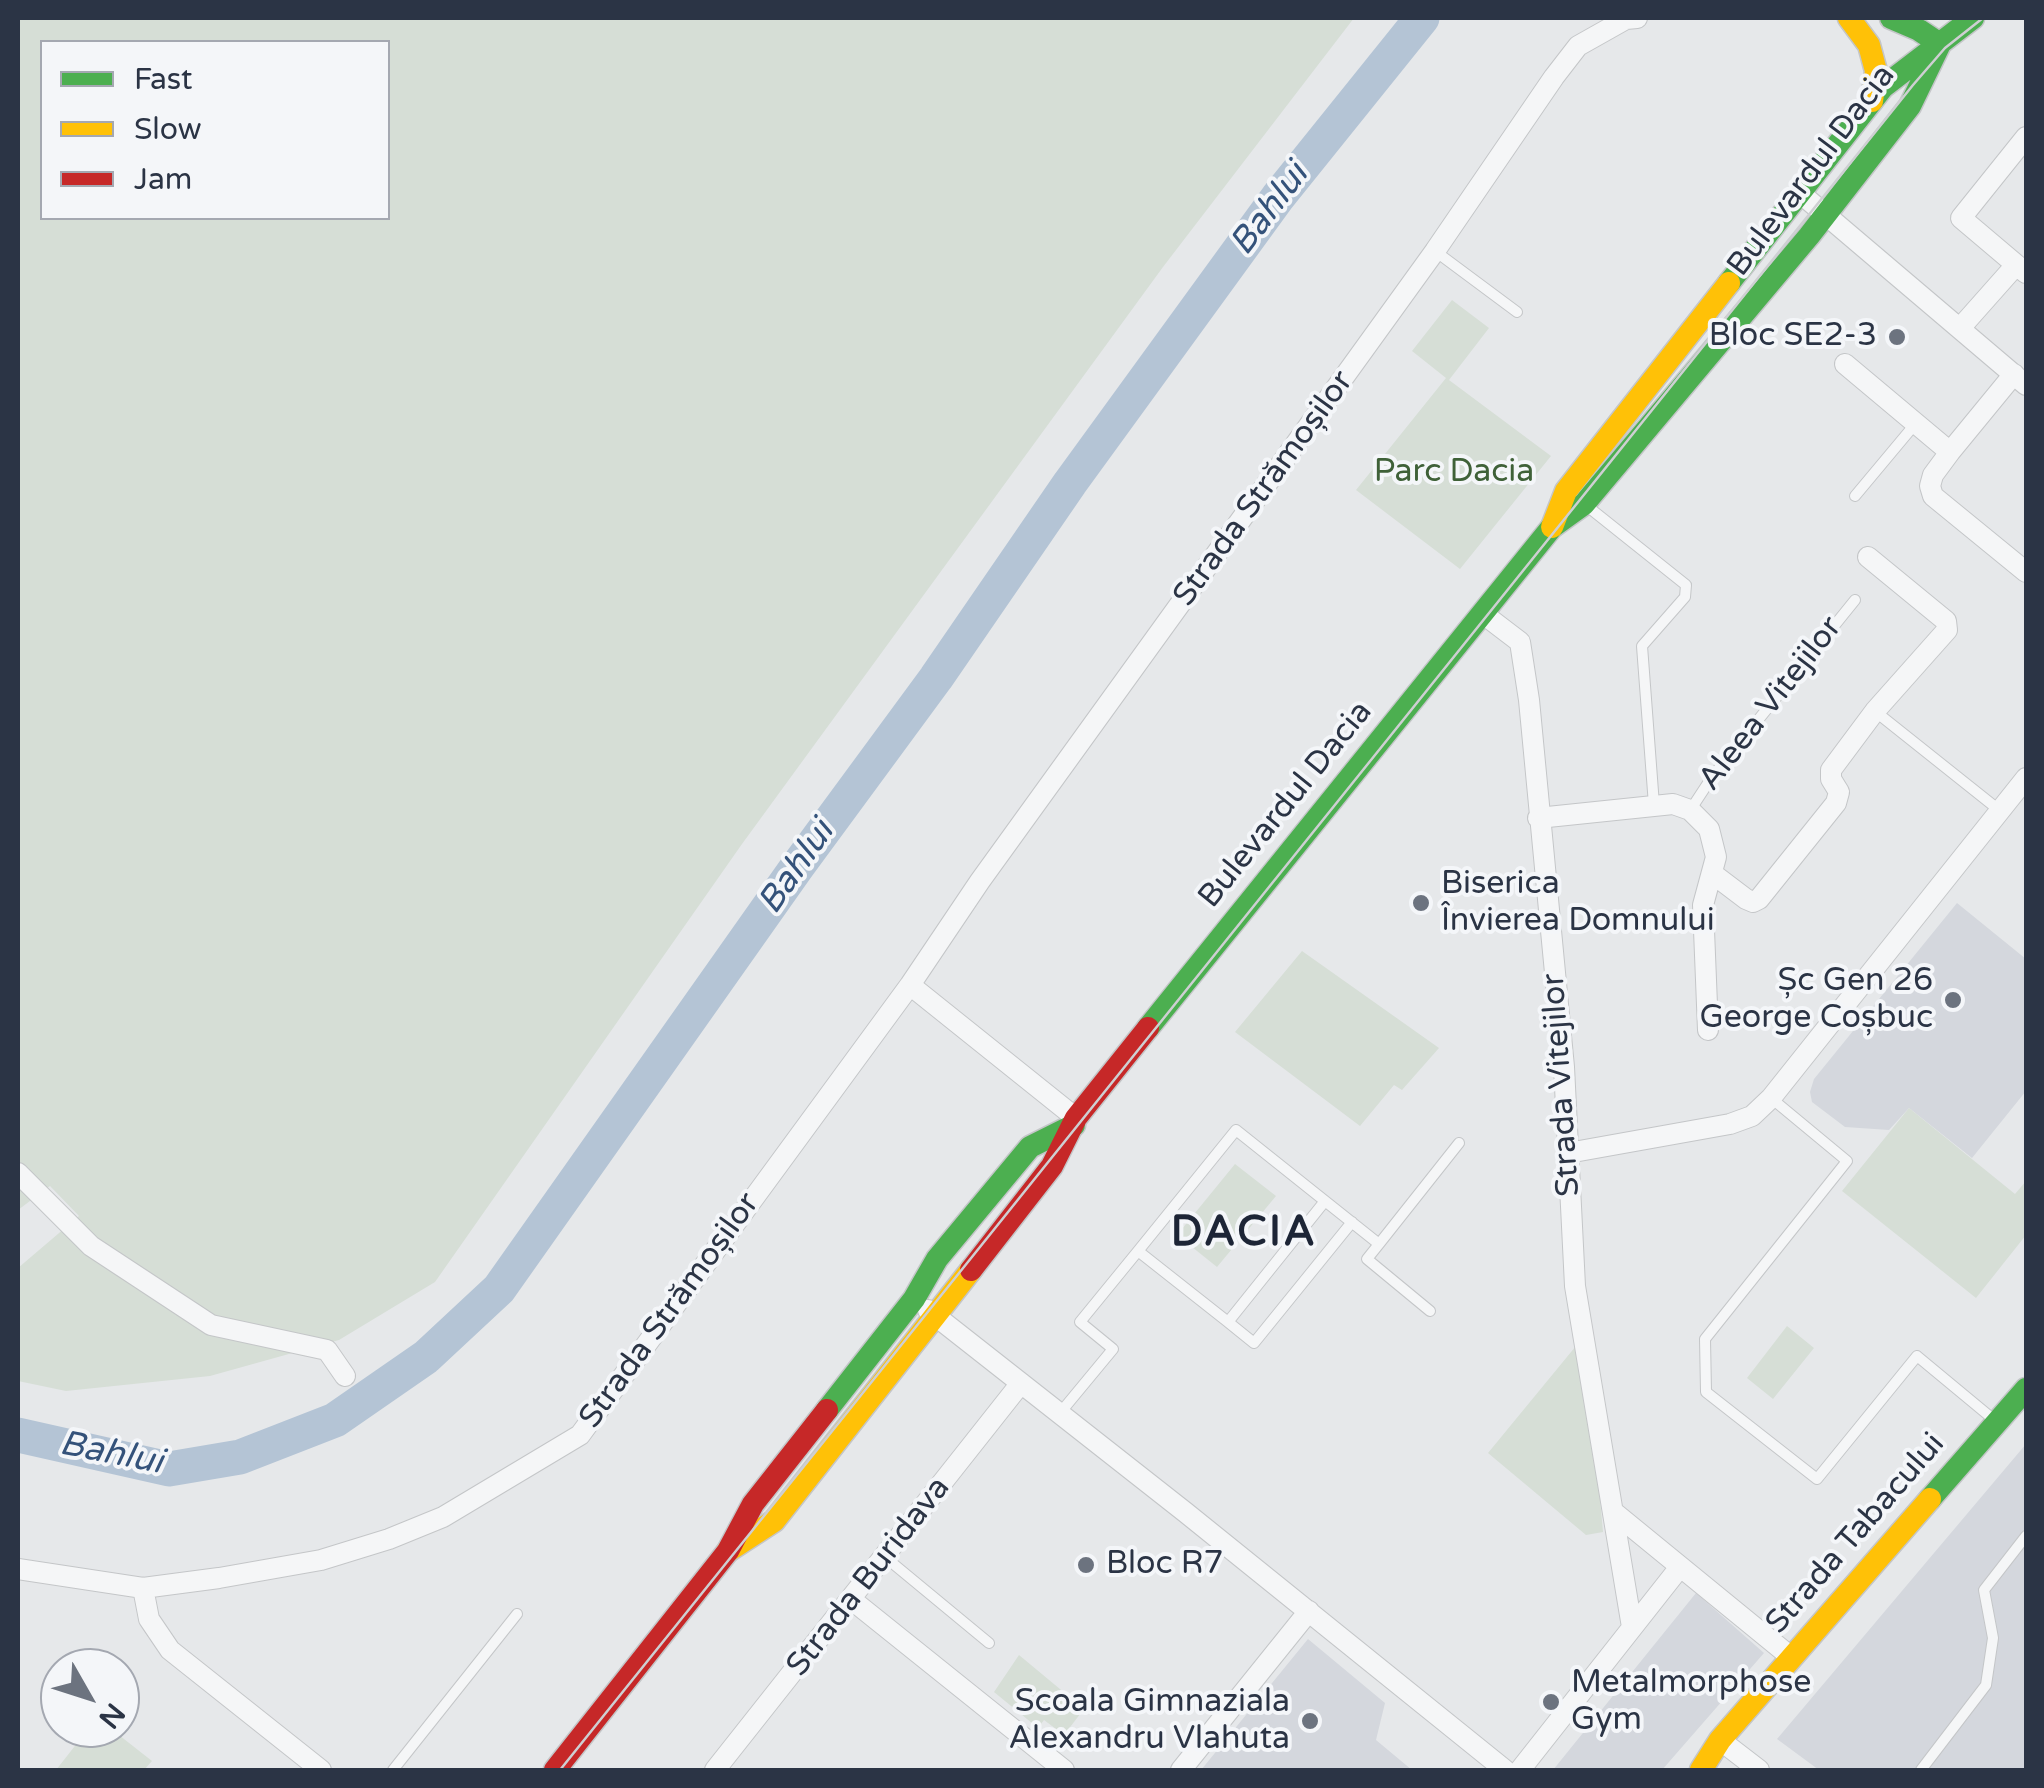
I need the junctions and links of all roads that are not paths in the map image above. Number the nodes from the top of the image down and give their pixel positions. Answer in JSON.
{"nodes":[{"id":1,"x":1637,"y":18,"type":"edge"},
{"id":2,"x":1850,"y":18,"type":"edge"},
{"id":3,"x":1891,"y":18,"type":"edge"},
{"id":4,"x":1973,"y":18,"type":"edge"},
{"id":5,"x":1940,"y":44,"type":"junction"},
{"id":6,"x":1872,"y":102,"type":"junction"},
{"id":7,"x":2026,"y":137,"type":"edge"},
{"id":8,"x":1800,"y":194,"type":"junction"},
{"id":9,"x":1826,"y":214,"type":"junction"},
{"id":10,"x":1436,"y":251,"type":"junction"},
{"id":11,"x":2022,"y":269,"type":"edge"},
{"id":12,"x":1517,"y":312,"type":"dead end"},
{"id":13,"x":1961,"y":327,"type":"junction"},
{"id":14,"x":1844,"y":364,"type":"dead end"},
{"id":15,"x":2020,"y":380,"type":"edge"},
{"id":16,"x":1916,"y":423,"type":"junction"},
{"id":17,"x":1950,"y":452,"type":"junction"},
{"id":18,"x":1855,"y":496,"type":"dead end"},
{"id":19,"x":1575,"y":497,"type":"junction"},
{"id":20,"x":1868,"y":557,"type":"dead end"},
{"id":21,"x":2026,"y":572,"type":"edge"},
{"id":22,"x":1854,"y":600,"type":"dead end"},
{"id":23,"x":1482,"y":613,"type":"junction"},
{"id":24,"x":1875,"y":711,"type":"junction"},
{"id":25,"x":2026,"y":778,"type":"edge"},
{"id":26,"x":1654,"y":804,"type":"junction"},
{"id":27,"x":1690,"y":810,"type":"junction"},
{"id":28,"x":2000,"y":811,"type":"junction"},
{"id":29,"x":1538,"y":818,"type":"junction"},
{"id":30,"x":1713,"y":874,"type":"junction"},
{"id":31,"x":910,"y":985,"type":"junction"},
{"id":32,"x":1708,"y":1030,"type":"dead end"},
{"id":33,"x":1771,"y":1098,"type":"junction"},
{"id":34,"x":1075,"y":1122,"type":"junction"},
{"id":35,"x":1459,"y":1143,"type":"dead end"},
{"id":36,"x":1568,"y":1154,"type":"junction"},
{"id":37,"x":18,"y":1172,"type":"edge"},
{"id":38,"x":1325,"y":1200,"type":"junction"},
{"id":39,"x":1352,"y":1222,"type":"junction"},
{"id":40,"x":1379,"y":1244,"type":"junction"},
{"id":41,"x":1138,"y":1251,"type":"junction"},
{"id":42,"x":914,"y":1298,"type":"junction"},
{"id":43,"x":1430,"y":1311,"type":"dead end"},
{"id":44,"x":937,"y":1317,"type":"junction"},
{"id":45,"x":1228,"y":1322,"type":"junction"},
{"id":46,"x":345,"y":1376,"type":"dead end"},
{"id":47,"x":1021,"y":1383,"type":"junction"},
{"id":48,"x":2026,"y":1389,"type":"edge"},
{"id":49,"x":1060,"y":1412,"type":"junction"},
{"id":50,"x":1998,"y":1422,"type":"junction"},
{"id":51,"x":1616,"y":1514,"type":"junction"},
{"id":52,"x":2026,"y":1536,"type":"edge"},
{"id":53,"x":728,"y":1551,"type":"junction"},
{"id":54,"x":885,"y":1558,"type":"junction"},
{"id":55,"x":1680,"y":1566,"type":"junction"},
{"id":56,"x":18,"y":1569,"type":"edge"},
{"id":57,"x":142,"y":1588,"type":"junction"},
{"id":58,"x":852,"y":1600,"type":"junction"},
{"id":59,"x":1309,"y":1612,"type":"junction"},
{"id":60,"x":518,"y":1614,"type":"dead end"},
{"id":61,"x":1632,"y":1627,"type":"junction"},
{"id":62,"x":989,"y":1643,"type":"dead end"},
{"id":63,"x":1790,"y":1657,"type":"junction"},
{"id":64,"x":1720,"y":1740,"type":"junction"},
{"id":65,"x":321,"y":1770,"type":"edge"},
{"id":66,"x":393,"y":1770,"type":"edge"},
{"id":67,"x":554,"y":1770,"type":"edge"},
{"id":68,"x":714,"y":1770,"type":"edge"},
{"id":69,"x":1064,"y":1770,"type":"edge"},
{"id":70,"x":1181,"y":1770,"type":"edge"},
{"id":71,"x":1505,"y":1770,"type":"edge"},
{"id":72,"x":1520,"y":1770,"type":"edge"},
{"id":73,"x":1701,"y":1770,"type":"edge"},
{"id":74,"x":1759,"y":1770,"type":"edge"},
{"id":75,"x":1921,"y":1770,"type":"edge"}],
"edges":[{"from":1,"to":10,"type":"street","name":"Strada Strămoșilor"},
{"from":2,"to":6,"type":"street"},
{"from":3,"to":5,"type":"street"},
{"from":4,"to":5,"type":"street"},
{"from":5,"to":6,"type":"street","name":"Bulevardul Dacia"},
{"from":5,"to":9,"type":"street","name":"Bulevardul Dacia"},
{"from":6,"to":8,"type":"street","name":"Bulevardul Dacia"},
{"from":7,"to":11,"type":"street"},
{"from":8,"to":9,"type":"street"},
{"from":8,"to":19,"type":"street","name":"Bulevardul Dacia"},
{"from":9,"to":13,"type":"street"},
{"from":9,"to":19,"type":"street","name":"Bulevardul Dacia"},
{"from":10,"to":12,"type":"lane"},
{"from":10,"to":31,"type":"street","name":"Strada Strămoșilor"},
{"from":11,"to":13,"type":"street"},
{"from":13,"to":15,"type":"street"},
{"from":14,"to":16,"type":"street"},
{"from":15,"to":17,"type":"street"},
{"from":16,"to":17,"type":"street"},
{"from":16,"to":18,"type":"lane"},
{"from":17,"to":21,"type":"street"},
{"from":19,"to":23,"type":"street","name":"Bulevardul Dacia"},
{"from":19,"to":26,"type":"lane"},
{"from":20,"to":24,"type":"street"},
{"from":22,"to":27,"type":"lane","name":"Aleea Vitejilor"},
{"from":23,"to":29,"type":"street","name":"Strada Vitejilor"},
{"from":23,"to":34,"type":"street","name":"Bulevardul Dacia"},
{"from":24,"to":28,"type":"lane"},
{"from":24,"to":30,"type":"street"},
{"from":25,"to":28,"type":"street"},
{"from":26,"to":27,"type":"street","name":"Aleea Vitejilor"},
{"from":26,"to":29,"type":"street","name":"Aleea Vitejilor"},
{"from":27,"to":30,"type":"street","name":"Aleea Vitejilor"},
{"from":28,"to":33,"type":"street"},
{"from":29,"to":36,"type":"street","name":"Strada Vitejilor"},
{"from":30,"to":32,"type":"street","name":"Aleea Vitejilor"},
{"from":31,"to":34,"type":"street"},
{"from":31,"to":57,"type":"street","name":"Strada Strămoșilor"},
{"from":33,"to":36,"type":"street"},
{"from":33,"to":50,"type":"lane"},
{"from":34,"to":42,"type":"street","name":"Bulevardul Dacia"},
{"from":34,"to":44,"type":"street","name":"Bulevardul Dacia"},
{"from":35,"to":40,"type":"lane"},
{"from":36,"to":51,"type":"street","name":"Strada Vitejilor"},
{"from":37,"to":46,"type":"street"},
{"from":38,"to":39,"type":"lane"},
{"from":38,"to":41,"type":"lane"},
{"from":38,"to":45,"type":"lane"},
{"from":39,"to":40,"type":"lane"},
{"from":39,"to":45,"type":"lane"},
{"from":40,"to":43,"type":"lane"},
{"from":41,"to":45,"type":"lane"},
{"from":41,"to":49,"type":"lane"},
{"from":42,"to":44,"type":"street"},
{"from":42,"to":53,"type":"street","name":"Bulevardul Dacia"},
{"from":44,"to":47,"type":"street"},
{"from":44,"to":53,"type":"street","name":"Bulevardul Dacia"},
{"from":47,"to":49,"type":"street"},
{"from":47,"to":54,"type":"street","name":"Strada Buridava"},
{"from":48,"to":50,"type":"street","name":"Strada Tabacului"},
{"from":49,"to":59,"type":"street"},
{"from":50,"to":63,"type":"street","name":"Strada Tabacului"},
{"from":51,"to":55,"type":"street"},
{"from":51,"to":61,"type":"street","name":"Strada Vitejilor"},
{"from":52,"to":75,"type":"lane"},
{"from":53,"to":67,"type":"street","name":"Bulevardul Dacia"},
{"from":54,"to":58,"type":"street","name":"Strada Buridava"},
{"from":54,"to":62,"type":"lane"},
{"from":55,"to":61,"type":"street"},
{"from":55,"to":63,"type":"street"},
{"from":56,"to":57,"type":"street","name":"Strada Strămoșilor"},
{"from":57,"to":65,"type":"street"},
{"from":58,"to":68,"type":"street","name":"Strada Buridava"},
{"from":58,"to":69,"type":"street"},
{"from":59,"to":70,"type":"street"},
{"from":59,"to":71,"type":"street"},
{"from":60,"to":66,"type":"lane"},
{"from":61,"to":72,"type":"street"},
{"from":63,"to":64,"type":"street","name":"Strada Tabacului"},
{"from":64,"to":73,"type":"street","name":"Strada Tabacului"},
{"from":64,"to":74,"type":"street"}]}
